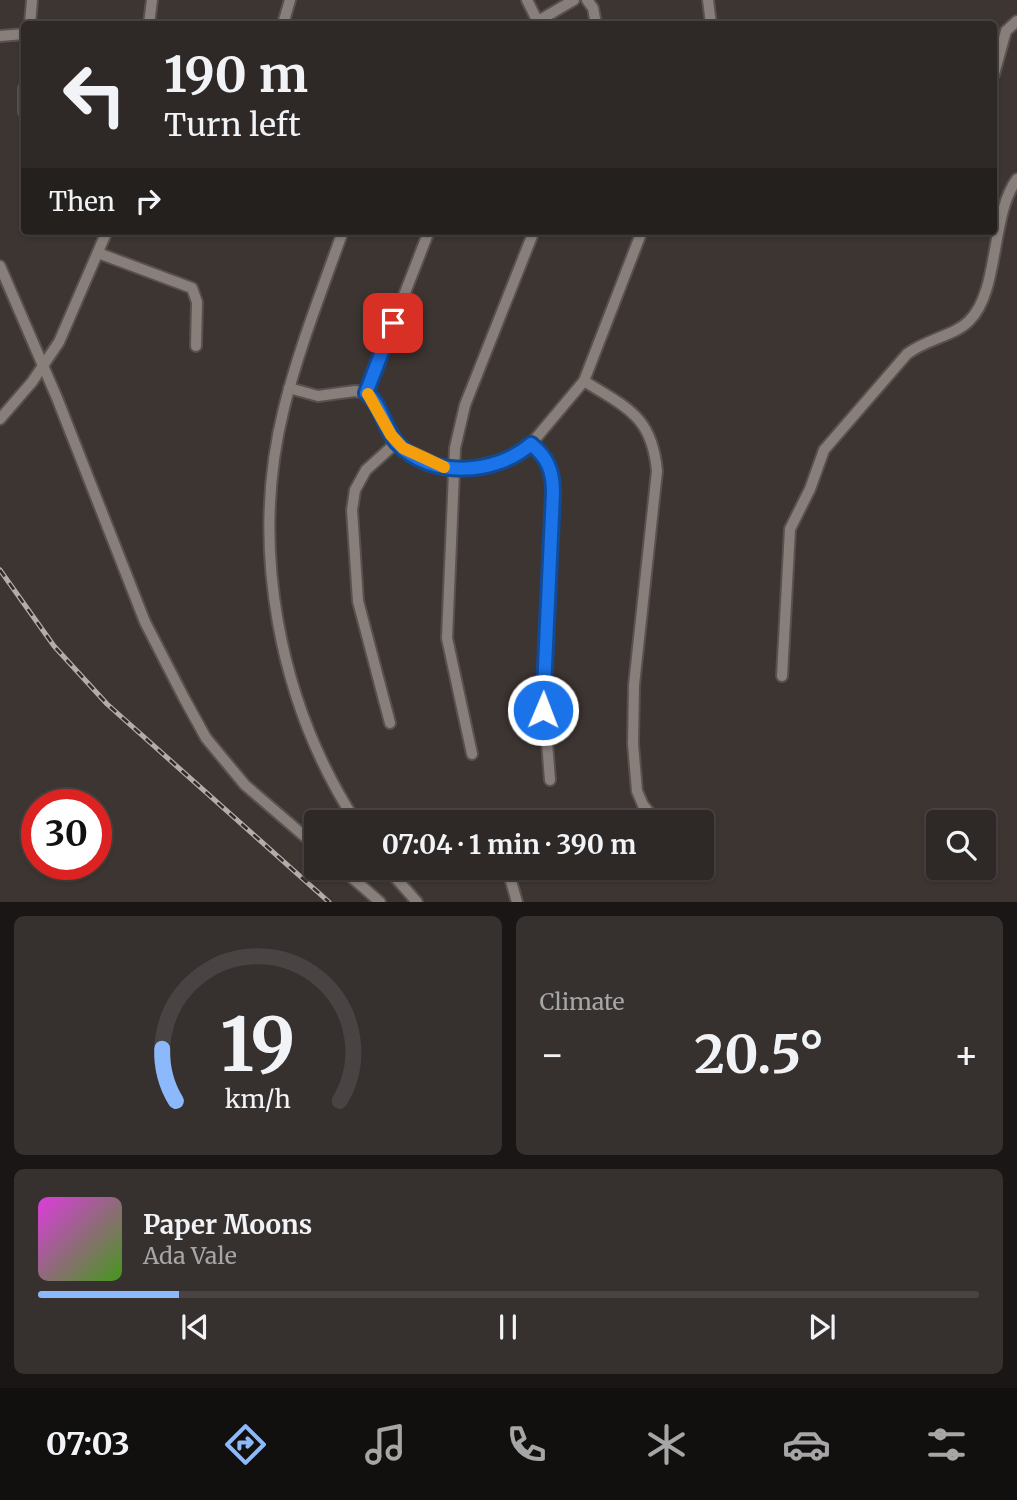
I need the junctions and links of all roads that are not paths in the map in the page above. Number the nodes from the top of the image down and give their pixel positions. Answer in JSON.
{"nodes":[{"id":1,"x":32,"y":0,"type":"edge"},
{"id":2,"x":152,"y":0,"type":"edge"},
{"id":3,"x":290,"y":0,"type":"edge"},
{"id":4,"x":527,"y":0,"type":"edge"},
{"id":5,"x":574,"y":0,"type":"edge"},
{"id":6,"x":587,"y":0,"type":"edge"},
{"id":7,"x":708,"y":0,"type":"edge"},
{"id":8,"x":30,"y":21,"type":"edge"},
{"id":9,"x":149,"y":21,"type":"edge"},
{"id":10,"x":284,"y":21,"type":"edge"},
{"id":11,"x":534,"y":21,"type":"edge"},
{"id":12,"x":538,"y":21,"type":"edge"},
{"id":13,"x":595,"y":21,"type":"edge"},
{"id":14,"x":711,"y":21,"type":"edge"},
{"id":15,"x":1017,"y":21,"type":"edge"},
{"id":16,"x":21,"y":34,"type":"edge"},
{"id":17,"x":0,"y":36,"type":"edge"},
{"id":18,"x":997,"y":64,"type":"edge"},
{"id":19,"x":1017,"y":179,"type":"edge"},
{"id":20,"x":997,"y":233,"type":"edge"},
{"id":21,"x":105,"y":235,"type":"edge"},
{"id":22,"x":342,"y":235,"type":"edge"},
{"id":23,"x":427,"y":235,"type":"edge"},
{"id":24,"x":532,"y":235,"type":"edge"},
{"id":25,"x":640,"y":235,"type":"edge"},
{"id":26,"x":996,"y":235,"type":"edge"},
{"id":27,"x":98,"y":253,"type":"junction"},
{"id":28,"x":0,"y":266,"type":"edge"},
{"id":29,"x":196,"y":346,"type":"dead end"},
{"id":30,"x":42,"y":369,"type":"junction"},
{"id":31,"x":583,"y":381,"type":"junction"},
{"id":32,"x":289,"y":388,"type":"junction"},
{"id":33,"x":366,"y":393,"type":"junction"},
{"id":34,"x":0,"y":419,"type":"edge"},
{"id":35,"x":397,"y":442,"type":"junction"},
{"id":36,"x":531,"y":444,"type":"junction"},
{"id":37,"x":455,"y":470,"type":"junction"},
{"id":38,"x":782,"y":677,"type":"dead end"},
{"id":39,"x":390,"y":723,"type":"dead end"},
{"id":40,"x":472,"y":754,"type":"dead end"},
{"id":41,"x":550,"y":780,"type":"dead end"},
{"id":42,"x":349,"y":810,"type":"edge"},
{"id":43,"x":646,"y":810,"type":"edge"},
{"id":44,"x":304,"y":837,"type":"edge"},
{"id":45,"x":355,"y":880,"type":"edge"},
{"id":46,"x":398,"y":880,"type":"edge"},
{"id":47,"x":511,"y":880,"type":"edge"},
{"id":48,"x":380,"y":901,"type":"edge"},
{"id":49,"x":417,"y":901,"type":"edge"},
{"id":50,"x":517,"y":901,"type":"edge"}],
"edges":[{"from":1,"to":8,"type":"street"},
{"from":2,"to":9,"type":"street"},
{"from":3,"to":10,"type":"street"},
{"from":4,"to":11,"type":"street"},
{"from":5,"to":12,"type":"street"},
{"from":6,"to":13,"type":"street"},
{"from":7,"to":14,"type":"street"},
{"from":15,"to":18,"type":"street"},
{"from":16,"to":17,"type":"street"},
{"from":19,"to":20,"type":"street"},
{"from":21,"to":27,"type":"street"},
{"from":22,"to":32,"type":"street"},
{"from":23,"to":33,"type":"street"},
{"from":24,"to":37,"type":"street"},
{"from":25,"to":31,"type":"street"},
{"from":26,"to":38,"type":"street"},
{"from":27,"to":29,"type":"street"},
{"from":27,"to":30,"type":"street"},
{"from":28,"to":30,"type":"street"},
{"from":30,"to":34,"type":"street"},
{"from":30,"to":44,"type":"street"},
{"from":31,"to":36,"type":"street"},
{"from":31,"to":43,"type":"street"},
{"from":32,"to":33,"type":"street"},
{"from":32,"to":42,"type":"street"},
{"from":33,"to":35,"type":"street"},
{"from":35,"to":37,"type":"street"},
{"from":35,"to":39,"type":"street"},
{"from":36,"to":37,"type":"street"},
{"from":36,"to":41,"type":"street"},
{"from":37,"to":40,"type":"street"},
{"from":45,"to":48,"type":"street"},
{"from":46,"to":49,"type":"street"},
{"from":47,"to":50,"type":"street"}]}
